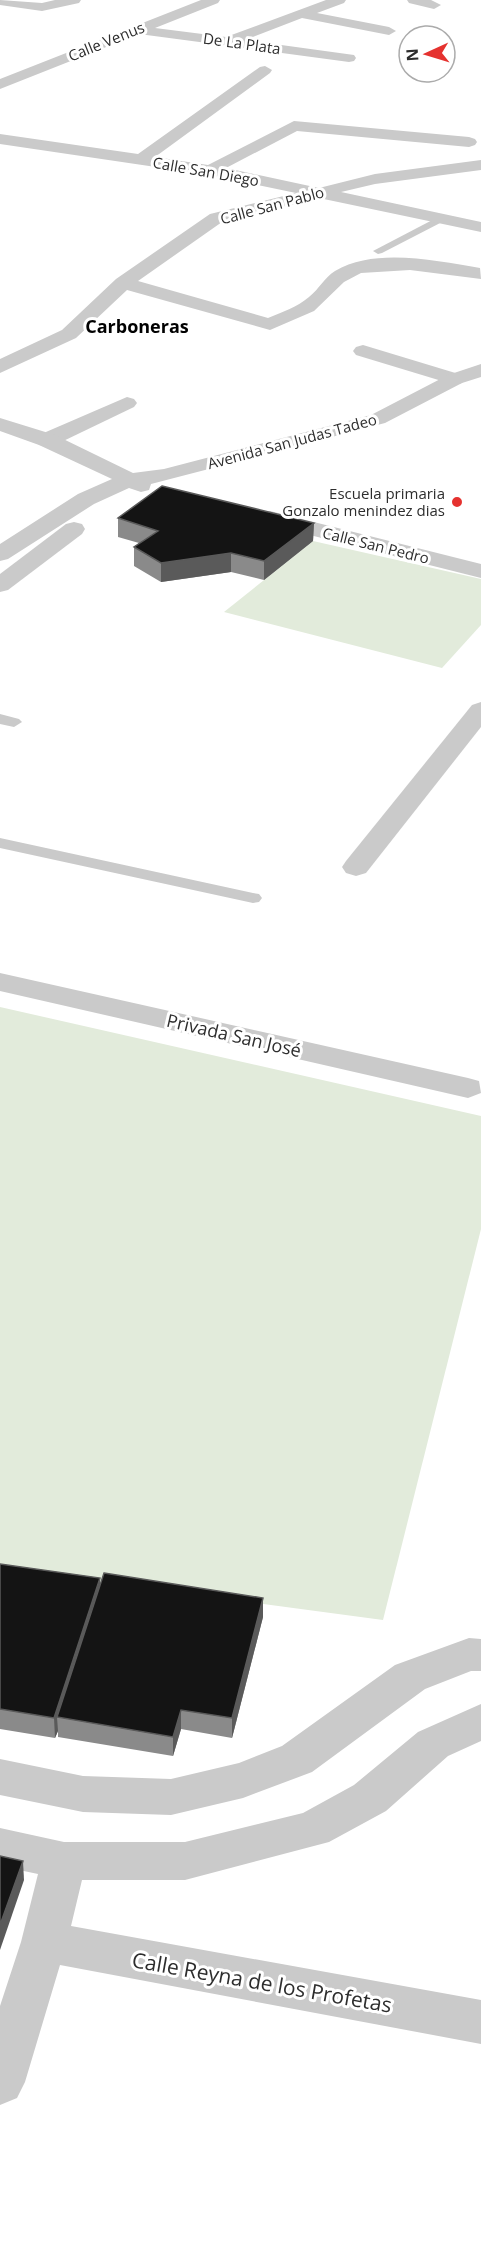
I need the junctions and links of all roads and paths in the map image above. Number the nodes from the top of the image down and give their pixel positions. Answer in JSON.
{"nodes":[{"id":1,"x":74,"y":0,"type":"edge"},
{"id":2,"x":213,"y":0,"type":"edge"},
{"id":3,"x":339,"y":0,"type":"edge"},
{"id":4,"x":414,"y":0,"type":"edge"},
{"id":5,"x":0,"y":1,"type":"edge"},
{"id":6,"x":434,"y":5,"type":"dead end"},
{"id":7,"x":301,"y":14,"type":"junction"},
{"id":8,"x":134,"y":30,"type":"junction"},
{"id":9,"x":389,"y":31,"type":"dead end"},
{"id":10,"x":229,"y":41,"type":"junction"},
{"id":11,"x":211,"y":52,"type":"dead end"},
{"id":12,"x":349,"y":58,"type":"dead end"},
{"id":13,"x":265,"y":70,"type":"dead end"},
{"id":14,"x":0,"y":84,"type":"edge"},
{"id":15,"x":0,"y":139,"type":"edge"},
{"id":16,"x":469,"y":142,"type":"dead end"},
{"id":17,"x":142,"y":159,"type":"junction"},
{"id":18,"x":481,"y":165,"type":"edge"},
{"id":19,"x":210,"y":170,"type":"junction"},
{"id":20,"x":317,"y":192,"type":"junction"},
{"id":21,"x":440,"y":219,"type":"junction"},
{"id":22,"x":481,"y":227,"type":"edge"},
{"id":23,"x":378,"y":251,"type":"dead end"},
{"id":24,"x":480,"y":274,"type":"edge"},
{"id":25,"x":123,"y":283,"type":"junction"},
{"id":26,"x":363,"y":351,"type":"dead end"},
{"id":27,"x":0,"y":367,"type":"edge"},
{"id":28,"x":481,"y":370,"type":"edge"},
{"id":29,"x":455,"y":379,"type":"junction"},
{"id":30,"x":127,"y":403,"type":"dead end"},
{"id":31,"x":0,"y":424,"type":"edge"},
{"id":32,"x":47,"y":440,"type":"junction"},
{"id":33,"x":137,"y":484,"type":"junction"},
{"id":34,"x":250,"y":513,"type":"edge"},
{"id":35,"x":0,"y":554,"type":"edge"},
{"id":36,"x":481,"y":572,"type":"edge"},
{"id":37,"x":0,"y":585,"type":"edge"},
{"id":38,"x":481,"y":710,"type":"edge"},
{"id":39,"x":0,"y":843,"type":"edge"},
{"id":40,"x":356,"y":867,"type":"dead end"},
{"id":41,"x":254,"y":897,"type":"dead end"},
{"id":42,"x":0,"y":982,"type":"edge"},
{"id":43,"x":468,"y":1088,"type":"dead end"},
{"id":44,"x":481,"y":1655,"type":"edge"},
{"id":45,"x":481,"y":1721,"type":"edge"},
{"id":46,"x":0,"y":1778,"type":"edge"},
{"id":47,"x":0,"y":1847,"type":"edge"},
{"id":48,"x":64,"y":1861,"type":"junction"},
{"id":49,"x":44,"y":1942,"type":"junction"},
{"id":50,"x":481,"y":2022,"type":"edge"},
{"id":51,"x":0,"y":2082,"type":"edge"}],
"edges":[{"from":1,"to":5,"type":"street"},
{"from":2,"to":8,"type":"street","name":"Calle Venus"},
{"from":3,"to":7,"type":"street"},
{"from":4,"to":6,"type":"street"},
{"from":7,"to":9,"type":"street"},
{"from":7,"to":10,"type":"street"},
{"from":8,"to":10,"type":"street","name":"De La Plata"},
{"from":8,"to":14,"type":"street","name":"Calle Venus"},
{"from":10,"to":11,"type":"street"},
{"from":10,"to":12,"type":"street","name":"De La Plata"},
{"from":13,"to":17,"type":"street"},
{"from":15,"to":17,"type":"street","name":"Calle San Diego"},
{"from":16,"to":19,"type":"street"},
{"from":17,"to":19,"type":"street","name":"Calle San Diego"},
{"from":18,"to":20,"type":"street","name":"Calle San Pablo"},
{"from":19,"to":20,"type":"street","name":"Calle San Diego"},
{"from":20,"to":21,"type":"street","name":"Calle San Diego"},
{"from":20,"to":25,"type":"street","name":"Calle San Pablo"},
{"from":21,"to":22,"type":"street","name":"Calle San Diego"},
{"from":21,"to":23,"type":"lane"},
{"from":24,"to":25,"type":"street"},
{"from":25,"to":27,"type":"street","name":"Calle San Pablo"},
{"from":26,"to":29,"type":"street"},
{"from":28,"to":29,"type":"street","name":"Avenida San Judas Tadeo"},
{"from":29,"to":33,"type":"street","name":"Avenida San Judas Tadeo"},
{"from":30,"to":32,"type":"street"},
{"from":31,"to":32,"type":"street"},
{"from":32,"to":33,"type":"street"},
{"from":33,"to":35,"type":"street"},
{"from":33,"to":37,"type":"street"},
{"from":34,"to":36,"type":"street","name":"Calle San Pedro"},
{"from":38,"to":40,"type":"street"},
{"from":39,"to":41,"type":"lane"},
{"from":42,"to":43,"type":"street","name":"Privada San José"},
{"from":44,"to":46,"type":"street"},
{"from":45,"to":48,"type":"street"},
{"from":47,"to":48,"type":"street"},
{"from":48,"to":49,"type":"street"},
{"from":49,"to":50,"type":"street","name":"Calle Reyna de los Profetas"},
{"from":49,"to":51,"type":"street"}]}
